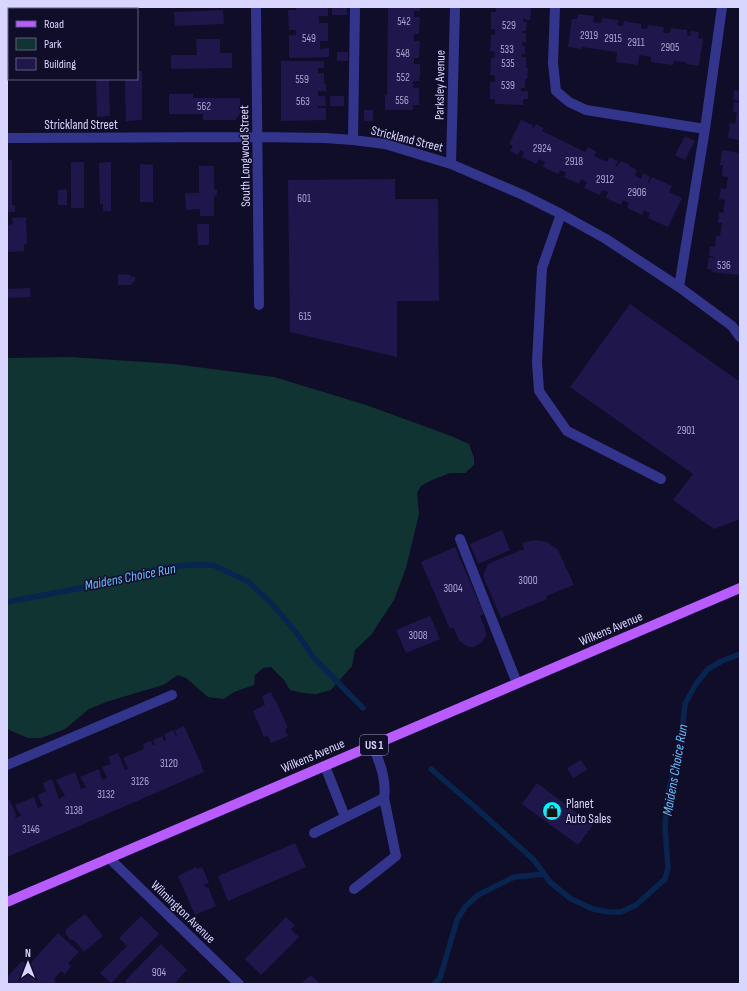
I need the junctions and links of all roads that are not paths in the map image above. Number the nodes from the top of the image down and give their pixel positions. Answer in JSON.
{"nodes":[{"id":1,"x":256,"y":7,"type":"edge"},
{"id":2,"x":355,"y":7,"type":"edge"},
{"id":3,"x":455,"y":7,"type":"edge"},
{"id":4,"x":555,"y":7,"type":"edge"},
{"id":5,"x":722,"y":7,"type":"edge"},
{"id":6,"x":705,"y":129,"type":"junction"},
{"id":7,"x":257,"y":137,"type":"junction"},
{"id":8,"x":7,"y":138,"type":"edge"},
{"id":9,"x":353,"y":140,"type":"junction"},
{"id":10,"x":452,"y":164,"type":"junction"},
{"id":11,"x":561,"y":214,"type":"junction"},
{"id":12,"x":679,"y":287,"type":"junction"},
{"id":13,"x":259,"y":305,"type":"dead end"},
{"id":14,"x":736,"y":324,"type":"edge"},
{"id":15,"x":740,"y":337,"type":"edge"},
{"id":16,"x":661,"y":479,"type":"dead end"},
{"id":17,"x":460,"y":538,"type":"dead end"},
{"id":18,"x":740,"y":588,"type":"edge"},
{"id":19,"x":517,"y":683,"type":"junction"},
{"id":20,"x":172,"y":695,"type":"dead end"},
{"id":21,"x":373,"y":745,"type":"junction"},
{"id":22,"x":7,"y":765,"type":"edge"},
{"id":23,"x":325,"y":766,"type":"junction"},
{"id":24,"x":384,"y":798,"type":"junction"},
{"id":25,"x":345,"y":817,"type":"junction"},
{"id":26,"x":314,"y":833,"type":"dead end"},
{"id":27,"x":109,"y":858,"type":"junction"},
{"id":28,"x":354,"y":889,"type":"dead end"},
{"id":29,"x":7,"y":902,"type":"edge"},
{"id":30,"x":239,"y":984,"type":"edge"}],
"edges":[{"from":1,"to":7,"type":"street","name":"South Longwood Street"},
{"from":2,"to":9,"type":"street"},
{"from":3,"to":10,"type":"street","name":"Parksley Avenue"},
{"from":4,"to":6,"type":"street"},
{"from":5,"to":6,"type":"street"},
{"from":6,"to":12,"type":"street"},
{"from":7,"to":8,"type":"street","name":"Strickland Street"},
{"from":7,"to":9,"type":"street","name":"Strickland Street"},
{"from":7,"to":13,"type":"street","name":"South Longwood Street"},
{"from":9,"to":10,"type":"street","name":"Strickland Street"},
{"from":10,"to":11,"type":"street","name":"Strickland Street"},
{"from":11,"to":12,"type":"street","name":"Strickland Street"},
{"from":11,"to":16,"type":"street"},
{"from":12,"to":14,"type":"street","name":"Strickland Street"},
{"from":14,"to":15,"type":"street","name":"Strickland Street"},
{"from":17,"to":19,"type":"street"},
{"from":18,"to":19,"type":"main road","name":"Wilkens Avenue","number":"US 1"},
{"from":19,"to":21,"type":"main road","name":"Wilkens Avenue","number":"US 1"},
{"from":20,"to":22,"type":"street"},
{"from":21,"to":23,"type":"main road","name":"Wilkens Avenue","number":"US 1"},
{"from":21,"to":24,"type":"street"},
{"from":23,"to":25,"type":"street"},
{"from":23,"to":27,"type":"main road","name":"Wilkens Avenue","number":"US 1"},
{"from":24,"to":25,"type":"street"},
{"from":24,"to":28,"type":"street"},
{"from":25,"to":26,"type":"street"},
{"from":27,"to":29,"type":"main road","name":"Wilkens Avenue","number":"US 1"},
{"from":27,"to":30,"type":"street","name":"Wilmington Avenue"}]}
